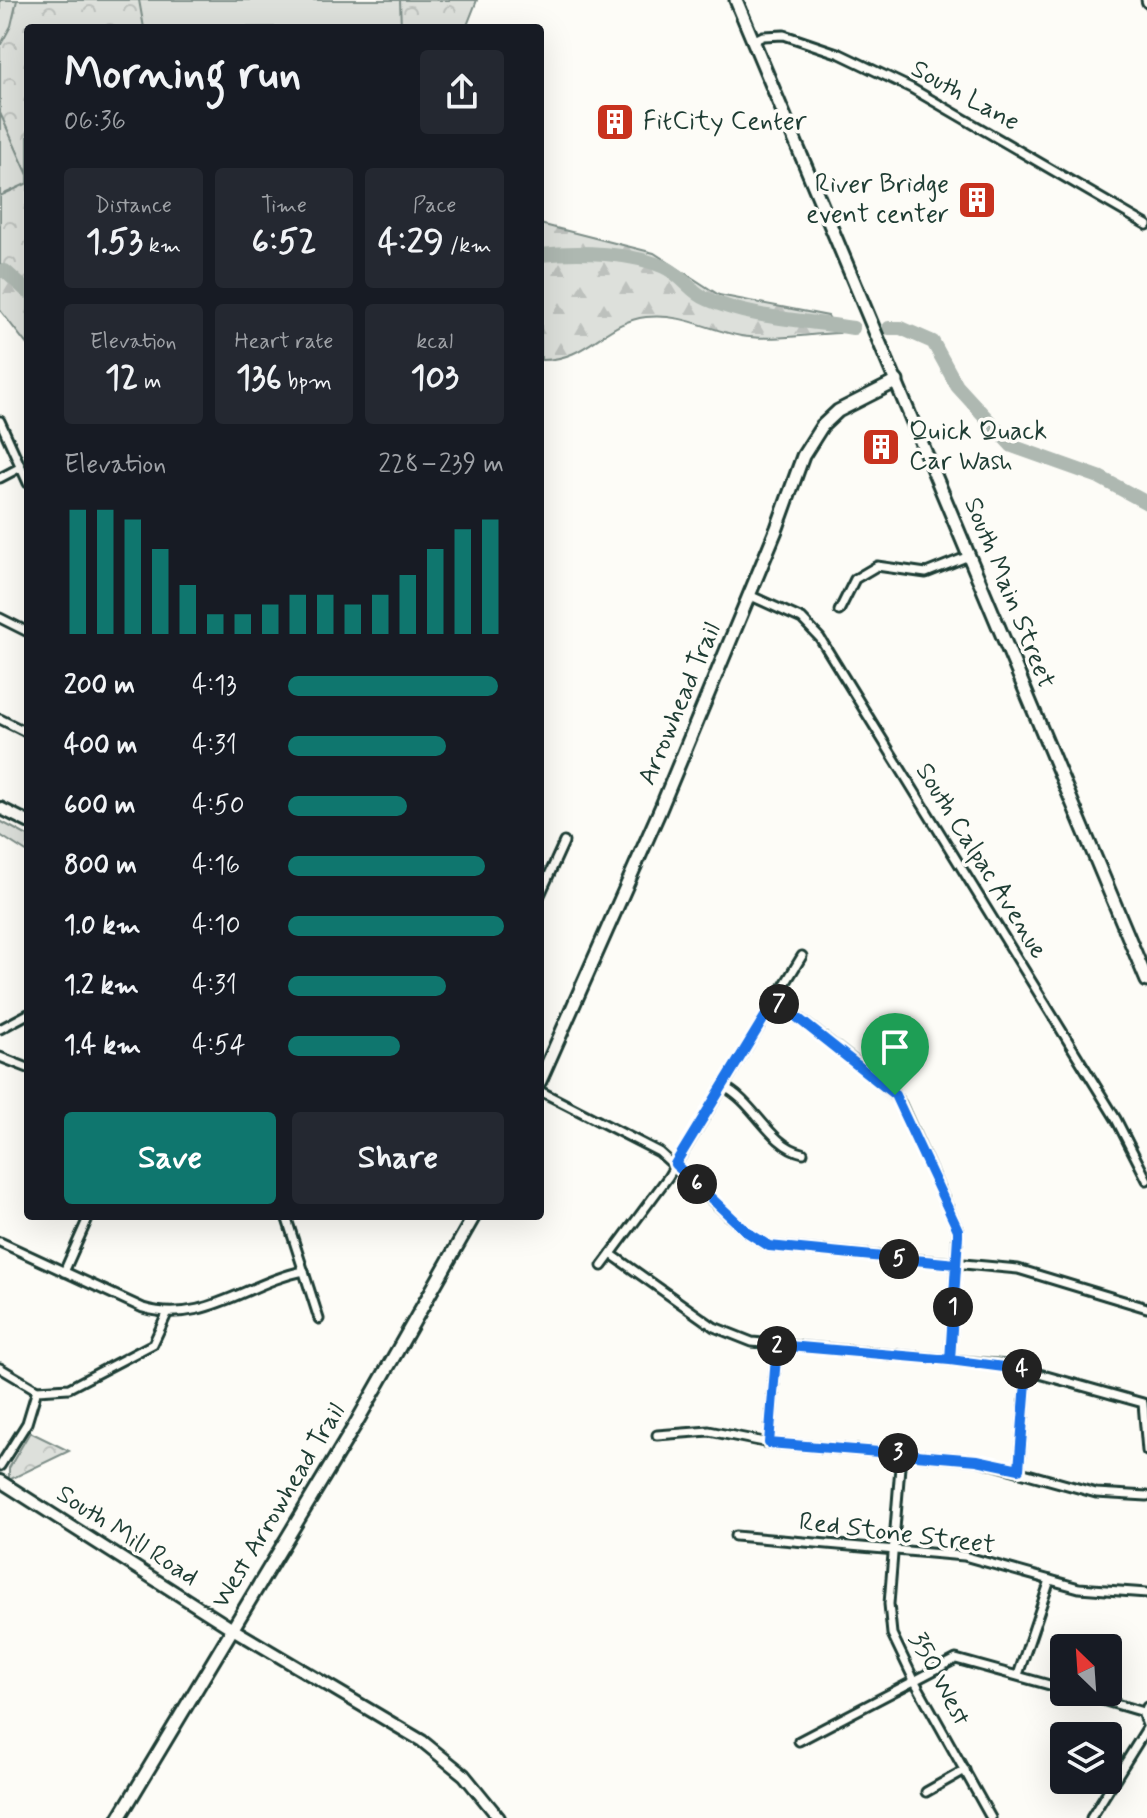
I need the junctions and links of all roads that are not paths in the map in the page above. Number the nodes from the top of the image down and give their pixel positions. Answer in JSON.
{"nodes":[{"id":1,"x":736,"y":0,"type":"edge"},
{"id":2,"x":753,"y":41,"type":"junction"},
{"id":3,"x":1147,"y":225,"type":"edge"},
{"id":4,"x":897,"y":381,"type":"junction"},
{"id":5,"x":0,"y":421,"type":"edge"},
{"id":6,"x":21,"y":467,"type":"junction"},
{"id":7,"x":24,"y":474,"type":"edge"},
{"id":8,"x":0,"y":478,"type":"edge"},
{"id":9,"x":969,"y":556,"type":"junction"},
{"id":10,"x":749,"y":595,"type":"junction"},
{"id":11,"x":839,"y":611,"type":"dead end"},
{"id":12,"x":0,"y":618,"type":"edge"},
{"id":13,"x":24,"y":630,"type":"edge"},
{"id":14,"x":0,"y":719,"type":"edge"},
{"id":15,"x":24,"y":731,"type":"edge"},
{"id":16,"x":0,"y":808,"type":"edge"},
{"id":17,"x":24,"y":820,"type":"edge"},
{"id":18,"x":564,"y":842,"type":"dead end"},
{"id":19,"x":544,"y":886,"type":"edge"},
{"id":20,"x":802,"y":956,"type":"dead end"},
{"id":21,"x":1147,"y":981,"type":"edge"},
{"id":22,"x":775,"y":1000,"type":"junction"},
{"id":23,"x":24,"y":1016,"type":"edge"},
{"id":24,"x":0,"y":1029,"type":"edge"},
{"id":25,"x":0,"y":1057,"type":"edge"},
{"id":26,"x":24,"y":1066,"type":"edge"},
{"id":27,"x":544,"y":1072,"type":"edge"},
{"id":28,"x":722,"y":1086,"type":"junction"},
{"id":29,"x":544,"y":1093,"type":"edge"},
{"id":30,"x":803,"y":1153,"type":"dead end"},
{"id":31,"x":675,"y":1164,"type":"junction"},
{"id":32,"x":1147,"y":1180,"type":"edge"},
{"id":33,"x":87,"y":1220,"type":"edge"},
{"id":34,"x":287,"y":1220,"type":"edge"},
{"id":35,"x":472,"y":1220,"type":"edge"},
{"id":36,"x":0,"y":1242,"type":"edge"},
{"id":37,"x":611,"y":1254,"type":"junction"},
{"id":38,"x":956,"y":1264,"type":"junction"},
{"id":39,"x":602,"y":1266,"type":"dead end"},
{"id":40,"x":304,"y":1271,"type":"junction"},
{"id":41,"x":64,"y":1272,"type":"junction"},
{"id":42,"x":1147,"y":1308,"type":"edge"},
{"id":43,"x":167,"y":1314,"type":"junction"},
{"id":44,"x":319,"y":1319,"type":"dead end"},
{"id":45,"x":777,"y":1345,"type":"junction"},
{"id":46,"x":950,"y":1360,"type":"junction"},
{"id":47,"x":0,"y":1368,"type":"edge"},
{"id":48,"x":1027,"y":1370,"type":"junction"},
{"id":49,"x":37,"y":1390,"type":"junction"},
{"id":50,"x":657,"y":1435,"type":"dead end"},
{"id":51,"x":769,"y":1443,"type":"junction"},
{"id":52,"x":1147,"y":1451,"type":"edge"},
{"id":53,"x":901,"y":1454,"type":"junction"},
{"id":54,"x":0,"y":1466,"type":"edge"},
{"id":55,"x":1019,"y":1469,"type":"junction"},
{"id":56,"x":0,"y":1481,"type":"edge"},
{"id":57,"x":1147,"y":1496,"type":"edge"},
{"id":58,"x":735,"y":1536,"type":"dead end"},
{"id":59,"x":893,"y":1550,"type":"junction"},
{"id":60,"x":1050,"y":1580,"type":"junction"},
{"id":61,"x":1147,"y":1593,"type":"edge"},
{"id":62,"x":231,"y":1628,"type":"junction"},
{"id":63,"x":1018,"y":1675,"type":"junction"},
{"id":64,"x":913,"y":1678,"type":"junction"},
{"id":65,"x":1050,"y":1685,"type":"edge"},
{"id":66,"x":1122,"y":1703,"type":"edge"},
{"id":67,"x":1145,"y":1709,"type":"edge"},
{"id":68,"x":1147,"y":1726,"type":"edge"},
{"id":69,"x":799,"y":1741,"type":"dead end"},
{"id":70,"x":965,"y":1770,"type":"junction"},
{"id":71,"x":926,"y":1792,"type":"dead end"},
{"id":72,"x":119,"y":1818,"type":"edge"},
{"id":73,"x":499,"y":1818,"type":"edge"},
{"id":74,"x":991,"y":1818,"type":"edge"},
{"id":75,"x":1091,"y":1818,"type":"edge"}],
"edges":[{"from":1,"to":2,"type":"main road","name":"South Main Street"},
{"from":2,"to":3,"type":"street","name":"South Lane"},
{"from":2,"to":4,"type":"main road","name":"South Main Street"},
{"from":4,"to":9,"type":"main road","name":"South Main Street"},
{"from":4,"to":10,"type":"main road","name":"Arrowhead Trail"},
{"from":5,"to":6,"type":"street"},
{"from":6,"to":7,"type":"street"},
{"from":6,"to":8,"type":"street"},
{"from":9,"to":11,"type":"street"},
{"from":9,"to":21,"type":"main road","name":"South Main Street"},
{"from":10,"to":27,"type":"main road","name":"Arrowhead Trail"},
{"from":10,"to":32,"type":"street","name":"South Calpac Avenue"},
{"from":12,"to":13,"type":"street"},
{"from":14,"to":15,"type":"street"},
{"from":16,"to":17,"type":"main road"},
{"from":18,"to":19,"type":"street"},
{"from":20,"to":22,"type":"street"},
{"from":22,"to":28,"type":"street"},
{"from":22,"to":38,"type":"street"},
{"from":23,"to":24,"type":"street"},
{"from":25,"to":26,"type":"street"},
{"from":28,"to":30,"type":"street"},
{"from":28,"to":31,"type":"street"},
{"from":29,"to":31,"type":"street"},
{"from":31,"to":37,"type":"street"},
{"from":31,"to":38,"type":"street"},
{"from":33,"to":41,"type":"street"},
{"from":34,"to":40,"type":"street"},
{"from":35,"to":62,"type":"main road","name":"West Arrowhead Trail"},
{"from":36,"to":41,"type":"street"},
{"from":37,"to":39,"type":"street"},
{"from":37,"to":45,"type":"street"},
{"from":38,"to":42,"type":"street"},
{"from":38,"to":46,"type":"street"},
{"from":40,"to":43,"type":"street"},
{"from":40,"to":44,"type":"street"},
{"from":41,"to":43,"type":"street"},
{"from":43,"to":49,"type":"street"},
{"from":45,"to":46,"type":"street"},
{"from":45,"to":51,"type":"street"},
{"from":46,"to":48,"type":"street"},
{"from":47,"to":49,"type":"street"},
{"from":48,"to":52,"type":"street"},
{"from":48,"to":55,"type":"street"},
{"from":49,"to":54,"type":"street"},
{"from":50,"to":51,"type":"street"},
{"from":51,"to":53,"type":"street"},
{"from":53,"to":55,"type":"street"},
{"from":53,"to":59,"type":"street","name":"350 West"},
{"from":55,"to":57,"type":"street"},
{"from":56,"to":62,"type":"main road","name":"South Mill Road"},
{"from":58,"to":59,"type":"street","name":"Red Stone Street"},
{"from":59,"to":60,"type":"street","name":"Red Stone Street"},
{"from":59,"to":64,"type":"street","name":"350 West"},
{"from":60,"to":61,"type":"street","name":"Red Stone Street"},
{"from":60,"to":63,"type":"street"},
{"from":62,"to":72,"type":"main road","name":"West Arrowhead Trail"},
{"from":62,"to":73,"type":"main road","name":"South Mill Road"},
{"from":63,"to":64,"type":"street"},
{"from":63,"to":65,"type":"street"},
{"from":64,"to":69,"type":"street"},
{"from":64,"to":70,"type":"street","name":"350 West"},
{"from":66,"to":67,"type":"street"},
{"from":67,"to":68,"type":"street"},
{"from":68,"to":75,"type":"street"},
{"from":70,"to":71,"type":"street"},
{"from":70,"to":74,"type":"street","name":"350 West"}]}
